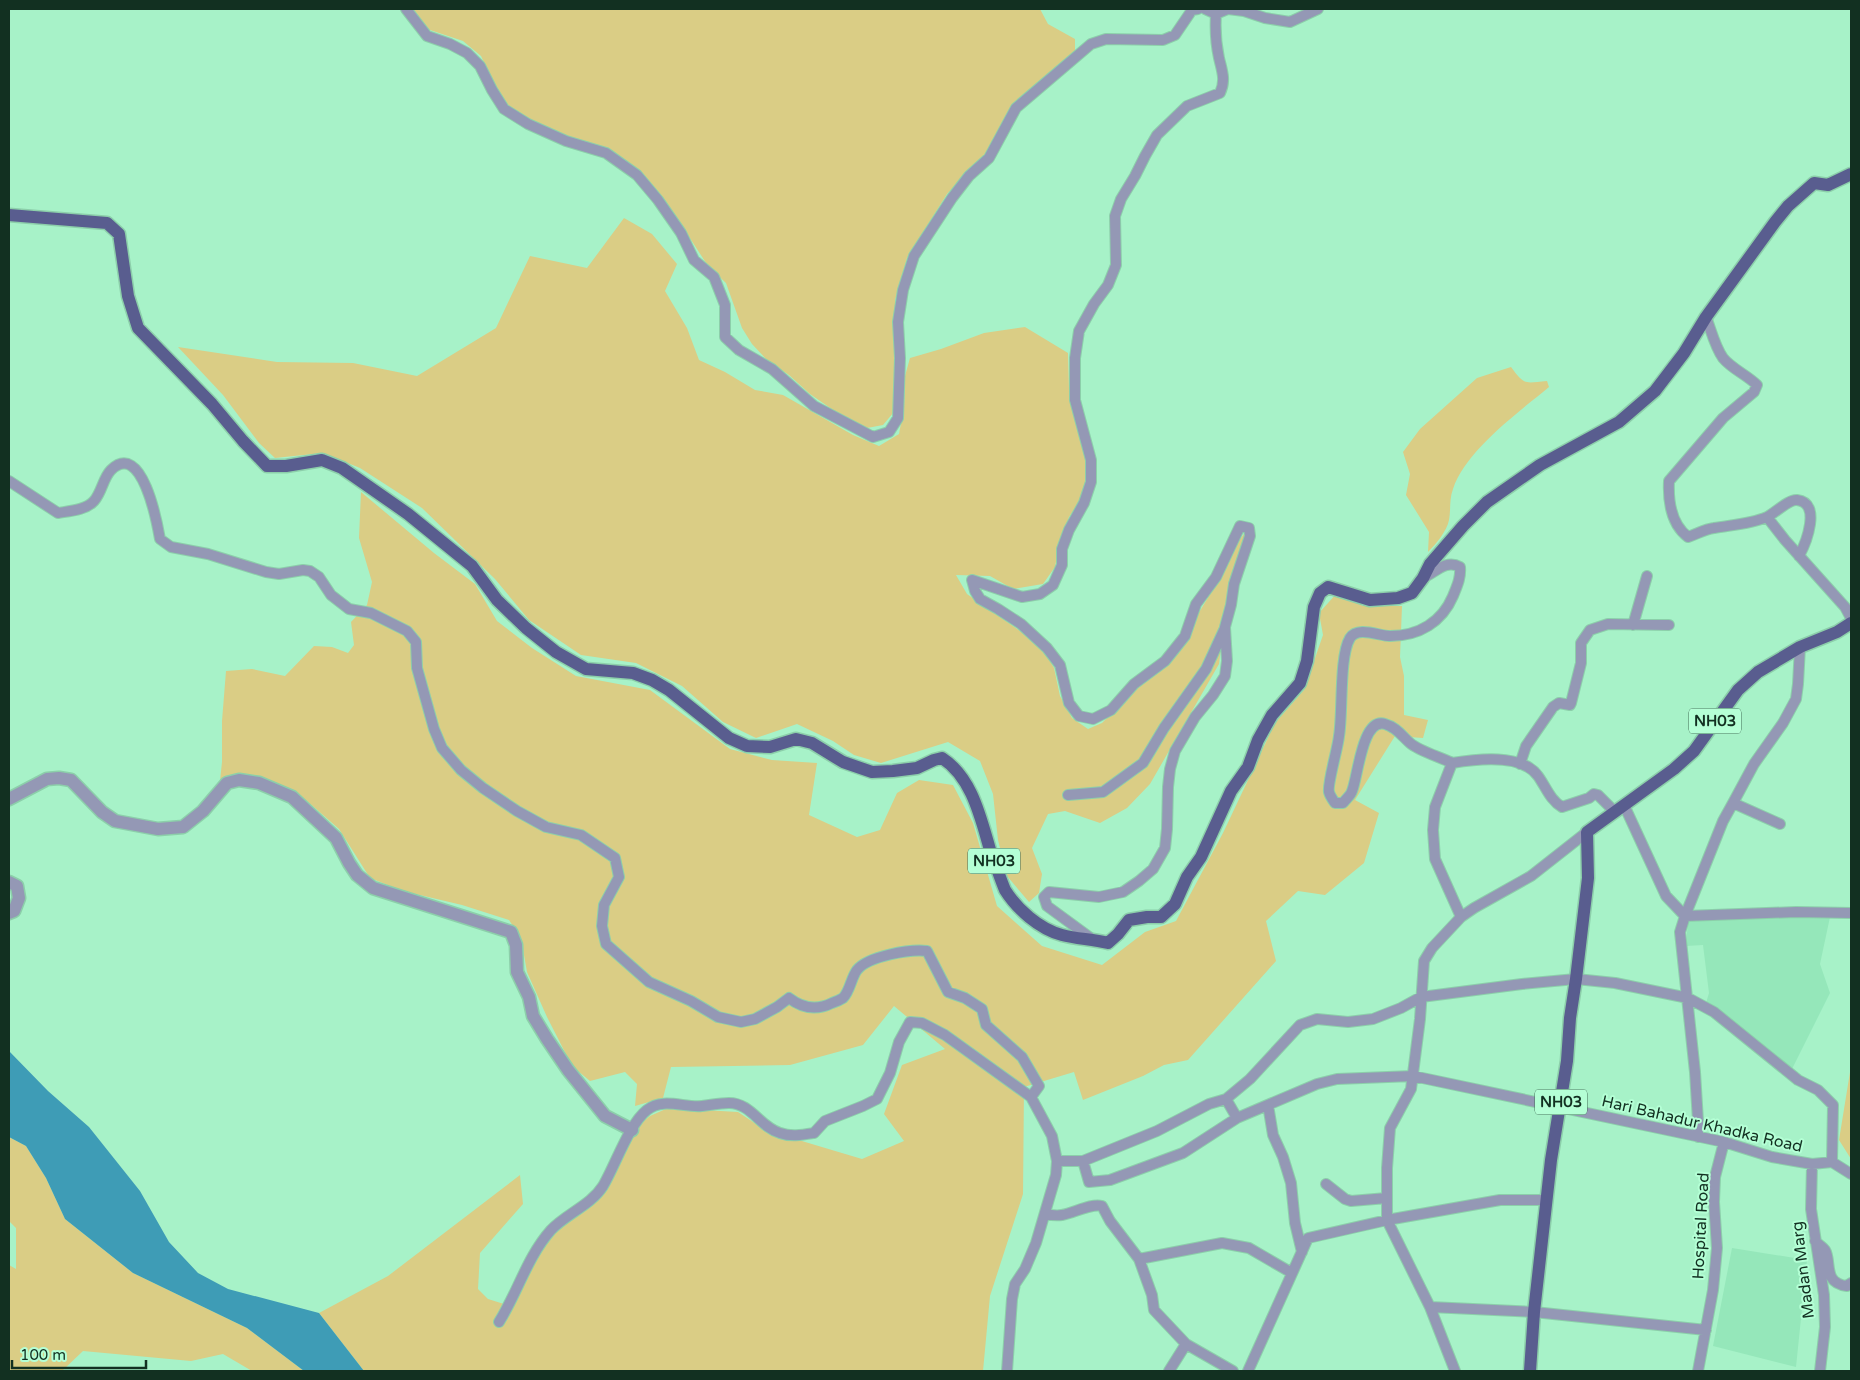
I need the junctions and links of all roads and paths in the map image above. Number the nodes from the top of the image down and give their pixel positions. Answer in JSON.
{"nodes":[{"id":1,"x":406,"y":9,"type":"edge"},
{"id":2,"x":1198,"y":9,"type":"edge"},
{"id":3,"x":1205,"y":9,"type":"edge"},
{"id":4,"x":1318,"y":9,"type":"edge"},
{"id":5,"x":1216,"y":14,"type":"junction"},
{"id":6,"x":1851,"y":174,"type":"edge"},
{"id":7,"x":9,"y":215,"type":"edge"},
{"id":8,"x":1706,"y":317,"type":"junction"},
{"id":9,"x":9,"y":481,"type":"edge"},
{"id":10,"x":1767,"y":517,"type":"junction"},
{"id":11,"x":1799,"y":556,"type":"junction"},
{"id":12,"x":1647,"y":576,"type":"dead end"},
{"id":13,"x":1423,"y":578,"type":"junction"},
{"id":14,"x":1851,"y":618,"type":"edge"},
{"id":15,"x":1851,"y":622,"type":"edge"},
{"id":16,"x":1633,"y":625,"type":"junction"},
{"id":17,"x":1669,"y":625,"type":"dead end"},
{"id":18,"x":1225,"y":627,"type":"junction"},
{"id":19,"x":1800,"y":647,"type":"junction"},
{"id":20,"x":1452,"y":763,"type":"junction"},
{"id":21,"x":1520,"y":764,"type":"junction"},
{"id":22,"x":1068,"y":795,"type":"dead end"},
{"id":23,"x":9,"y":799,"type":"edge"},
{"id":24,"x":1732,"y":803,"type":"junction"},
{"id":25,"x":1619,"y":809,"type":"junction"},
{"id":26,"x":1780,"y":824,"type":"dead end"},
{"id":27,"x":1587,"y":832,"type":"junction"},
{"id":28,"x":9,"y":882,"type":"edge"},
{"id":29,"x":9,"y":913,"type":"edge"},
{"id":30,"x":1851,"y":913,"type":"edge"},
{"id":31,"x":1685,"y":916,"type":"junction"},
{"id":32,"x":1461,"y":917,"type":"junction"},
{"id":33,"x":1092,"y":939,"type":"junction"},
{"id":34,"x":1576,"y":979,"type":"junction"},
{"id":35,"x":1421,"y":997,"type":"junction"},
{"id":36,"x":1688,"y":998,"type":"junction"},
{"id":37,"x":1413,"y":1076,"type":"junction"},
{"id":38,"x":1031,"y":1097,"type":"junction"},
{"id":39,"x":1226,"y":1099,"type":"junction"},
{"id":40,"x":1268,"y":1105,"type":"junction"},
{"id":41,"x":1560,"y":1107,"type":"junction"},
{"id":42,"x":1237,"y":1118,"type":"junction"},
{"id":43,"x":632,"y":1130,"type":"junction"},
{"id":44,"x":1698,"y":1137,"type":"junction"},
{"id":45,"x":1724,"y":1142,"type":"junction"},
{"id":46,"x":1057,"y":1161,"type":"junction"},
{"id":47,"x":1083,"y":1161,"type":"junction"},
{"id":48,"x":1832,"y":1162,"type":"junction"},
{"id":49,"x":1812,"y":1164,"type":"junction"},
{"id":50,"x":1851,"y":1174,"type":"edge"},
{"id":51,"x":1326,"y":1184,"type":"dead end"},
{"id":52,"x":1387,"y":1198,"type":"junction"},
{"id":53,"x":1546,"y":1200,"type":"junction"},
{"id":54,"x":1045,"y":1214,"type":"junction"},
{"id":55,"x":1387,"y":1220,"type":"junction"},
{"id":56,"x":1815,"y":1241,"type":"junction"},
{"id":57,"x":1302,"y":1252,"type":"junction"},
{"id":58,"x":1139,"y":1259,"type":"junction"},
{"id":59,"x":1292,"y":1273,"type":"junction"},
{"id":60,"x":1851,"y":1283,"type":"edge"},
{"id":61,"x":1430,"y":1307,"type":"junction"},
{"id":62,"x":1534,"y":1312,"type":"junction"},
{"id":63,"x":499,"y":1322,"type":"dead end"},
{"id":64,"x":1706,"y":1330,"type":"junction"},
{"id":65,"x":1186,"y":1344,"type":"junction"},
{"id":66,"x":1007,"y":1371,"type":"edge"},
{"id":67,"x":1169,"y":1371,"type":"edge"},
{"id":68,"x":1232,"y":1371,"type":"edge"},
{"id":69,"x":1248,"y":1371,"type":"edge"},
{"id":70,"x":1455,"y":1371,"type":"edge"},
{"id":71,"x":1530,"y":1371,"type":"edge"},
{"id":72,"x":1698,"y":1371,"type":"edge"},
{"id":73,"x":1820,"y":1371,"type":"edge"}],
"edges":[{"from":1,"to":2,"type":"street"},
{"from":3,"to":5,"type":"street"},
{"from":4,"to":5,"type":"street"},
{"from":5,"to":18,"type":"street"},
{"from":6,"to":8,"type":"main road","number":"NH03"},
{"from":7,"to":33,"type":"main road","number":"NH03"},
{"from":8,"to":10,"type":"street"},
{"from":8,"to":13,"type":"main road","number":"NH03"},
{"from":9,"to":38,"type":"street"},
{"from":10,"to":11,"type":"street"},
{"from":10,"to":11,"type":"street"},
{"from":11,"to":14,"type":"street"},
{"from":12,"to":16,"type":"street"},
{"from":13,"to":20,"type":"street"},
{"from":13,"to":33,"type":"main road","number":"NH03"},
{"from":15,"to":19,"type":"main road","number":"NH03"},
{"from":16,"to":17,"type":"street"},
{"from":16,"to":21,"type":"street"},
{"from":18,"to":22,"type":"street"},
{"from":18,"to":33,"type":"street"},
{"from":19,"to":24,"type":"street"},
{"from":19,"to":25,"type":"main road","number":"NH03"},
{"from":20,"to":21,"type":"street"},
{"from":20,"to":32,"type":"street"},
{"from":21,"to":25,"type":"street"},
{"from":23,"to":43,"type":"street"},
{"from":24,"to":26,"type":"street"},
{"from":24,"to":31,"type":"street"},
{"from":25,"to":27,"type":"main road","number":"NH03"},
{"from":25,"to":31,"type":"street"},
{"from":27,"to":32,"type":"street"},
{"from":27,"to":34,"type":"main road","number":"NH03"},
{"from":28,"to":29,"type":"street"},
{"from":30,"to":31,"type":"street"},
{"from":31,"to":36,"type":"street"},
{"from":32,"to":35,"type":"street"},
{"from":34,"to":35,"type":"street"},
{"from":34,"to":36,"type":"street"},
{"from":34,"to":41,"type":"main road","number":"NH03"},
{"from":35,"to":37,"type":"street"},
{"from":35,"to":39,"type":"street"},
{"from":36,"to":44,"type":"street"},
{"from":36,"to":48,"type":"street"},
{"from":37,"to":40,"type":"street","name":"Hari Bahadur Khadka Road"},
{"from":37,"to":41,"type":"street","name":"Hari Bahadur Khadka Road"},
{"from":37,"to":52,"type":"street"},
{"from":38,"to":43,"type":"street"},
{"from":38,"to":46,"type":"street"},
{"from":39,"to":42,"type":"street"},
{"from":39,"to":47,"type":"street"},
{"from":40,"to":42,"type":"street","name":"Hari Bahadur Khadka Road"},
{"from":40,"to":57,"type":"street"},
{"from":41,"to":44,"type":"street","name":"Hari Bahadur Khadka Road"},
{"from":41,"to":53,"type":"main road","number":"NH03"},
{"from":42,"to":47,"type":"street","name":"Hari Bahadur Khadka Road"},
{"from":43,"to":63,"type":"street"},
{"from":44,"to":45,"type":"street","name":"Hari Bahadur Khadka Road"},
{"from":45,"to":49,"type":"street","name":"Hari Bahadur Khadka Road"},
{"from":45,"to":64,"type":"street","name":"Hospital Road"},
{"from":46,"to":47,"type":"street"},
{"from":46,"to":54,"type":"street"},
{"from":48,"to":49,"type":"street","name":"Hari Bahadur Khadka Road"},
{"from":48,"to":50,"type":"street"},
{"from":49,"to":56,"type":"street","name":"Madan Marg"},
{"from":51,"to":52,"type":"street"},
{"from":52,"to":55,"type":"street"},
{"from":53,"to":55,"type":"street"},
{"from":53,"to":62,"type":"main road","number":"NH03"},
{"from":54,"to":58,"type":"street"},
{"from":54,"to":66,"type":"street"},
{"from":55,"to":57,"type":"street"},
{"from":55,"to":61,"type":"street"},
{"from":56,"to":60,"type":"street"},
{"from":56,"to":73,"type":"street","name":"Madan Marg"},
{"from":57,"to":59,"type":"street"},
{"from":58,"to":59,"type":"street"},
{"from":58,"to":65,"type":"street"},
{"from":59,"to":69,"type":"street"},
{"from":61,"to":62,"type":"street"},
{"from":61,"to":70,"type":"street"},
{"from":62,"to":64,"type":"street"},
{"from":62,"to":71,"type":"main road","number":"NH03"},
{"from":64,"to":72,"type":"street","name":"Hospital Road"},
{"from":65,"to":67,"type":"street"},
{"from":65,"to":68,"type":"street"}]}
